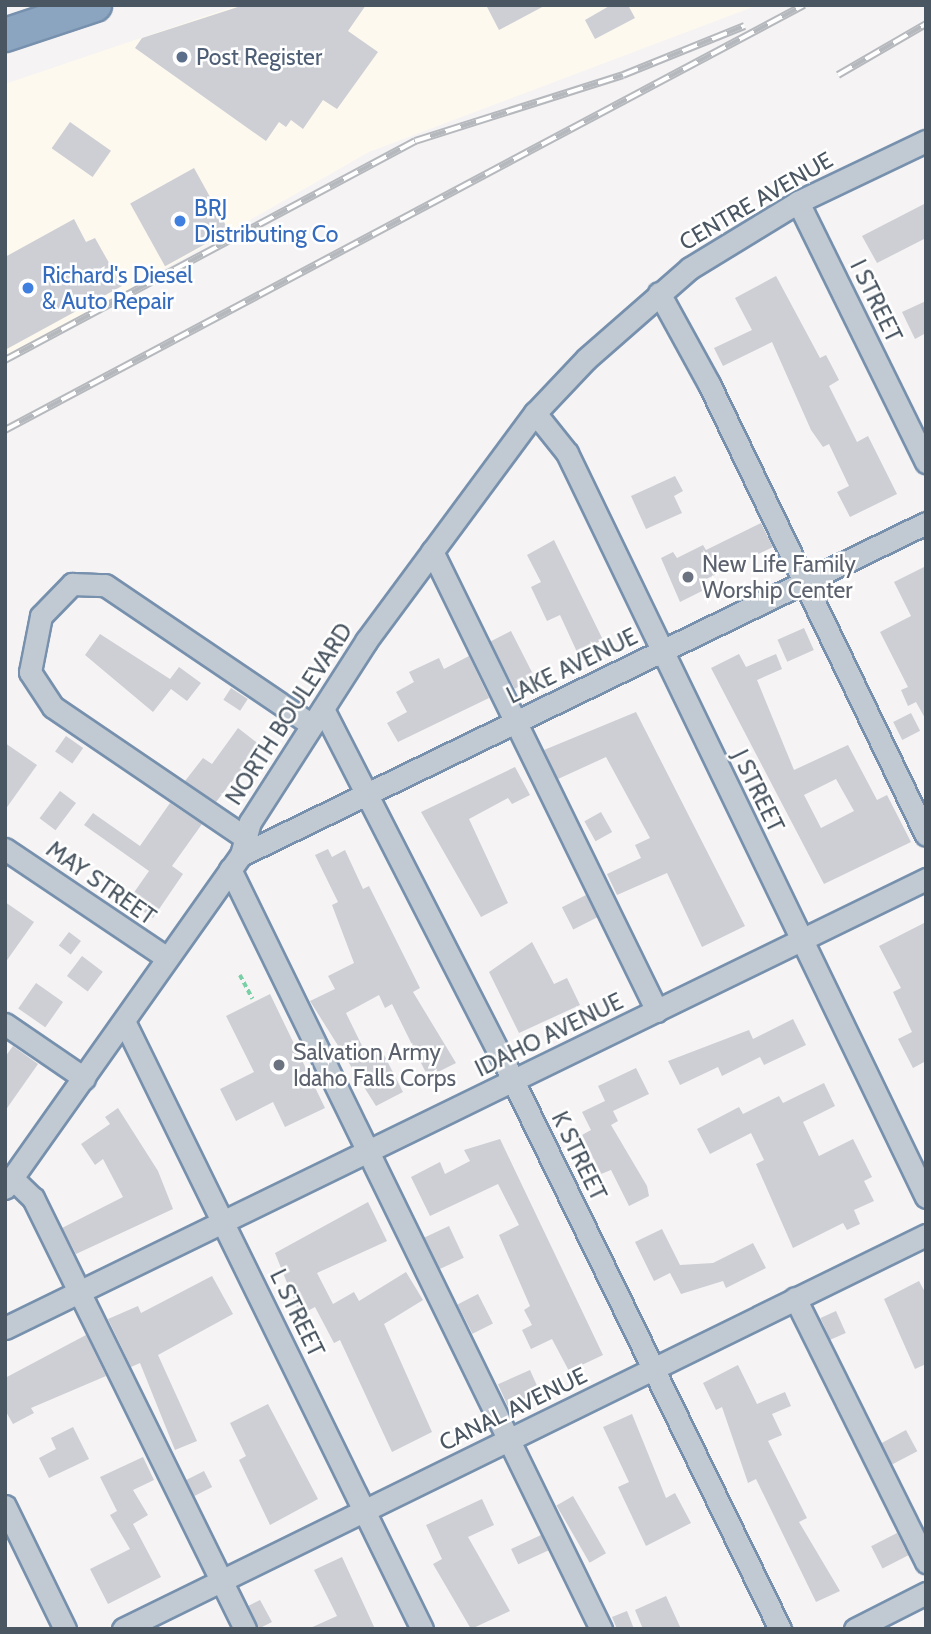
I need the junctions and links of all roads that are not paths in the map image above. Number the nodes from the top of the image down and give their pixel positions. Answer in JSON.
{"nodes":[{"id":1,"x":95,"y":5,"type":"edge"},
{"id":2,"x":46,"y":13,"type":"edge"},
{"id":3,"x":5,"y":36,"type":"edge"},
{"id":4,"x":926,"y":141,"type":"edge"},
{"id":5,"x":798,"y":202,"type":"junction"},
{"id":6,"x":659,"y":293,"type":"junction"},
{"id":7,"x":535,"y":413,"type":"junction"},
{"id":8,"x":926,"y":462,"type":"edge"},
{"id":9,"x":926,"y":523,"type":"edge"},
{"id":10,"x":432,"y":551,"type":"junction"},
{"id":11,"x":805,"y":582,"type":"junction"},
{"id":12,"x":660,"y":652,"type":"junction"},
{"id":13,"x":318,"y":717,"type":"junction"},
{"id":14,"x":515,"y":723,"type":"junction"},
{"id":15,"x":370,"y":793,"type":"junction"},
{"id":16,"x":926,"y":835,"type":"edge"},
{"id":17,"x":5,"y":849,"type":"edge"},
{"id":18,"x":238,"y":853,"type":"junction"},
{"id":19,"x":926,"y":879,"type":"edge"},
{"id":20,"x":802,"y":940,"type":"junction"},
{"id":21,"x":167,"y":958,"type":"junction"},
{"id":22,"x":657,"y":1011,"type":"junction"},
{"id":23,"x":124,"y":1021,"type":"junction"},
{"id":24,"x":5,"y":1024,"type":"edge"},
{"id":25,"x":84,"y":1078,"type":"junction"},
{"id":26,"x":513,"y":1081,"type":"junction"},
{"id":27,"x":369,"y":1152,"type":"junction"},
{"id":28,"x":9,"y":1183,"type":"edge"},
{"id":29,"x":926,"y":1197,"type":"edge"},
{"id":30,"x":225,"y":1223,"type":"junction"},
{"id":31,"x":926,"y":1235,"type":"edge"},
{"id":32,"x":81,"y":1292,"type":"junction"},
{"id":33,"x":795,"y":1298,"type":"junction"},
{"id":34,"x":5,"y":1328,"type":"edge"},
{"id":35,"x":654,"y":1370,"type":"junction"},
{"id":36,"x":510,"y":1440,"type":"junction"},
{"id":37,"x":5,"y":1506,"type":"edge"},
{"id":38,"x":365,"y":1510,"type":"junction"},
{"id":39,"x":926,"y":1562,"type":"edge"},
{"id":40,"x":220,"y":1581,"type":"junction"},
{"id":41,"x":926,"y":1593,"type":"edge"},
{"id":42,"x":65,"y":1629,"type":"edge"},
{"id":43,"x":122,"y":1629,"type":"edge"},
{"id":44,"x":245,"y":1629,"type":"edge"},
{"id":45,"x":422,"y":1629,"type":"edge"},
{"id":46,"x":601,"y":1629,"type":"edge"},
{"id":47,"x":780,"y":1629,"type":"edge"},
{"id":48,"x":855,"y":1629,"type":"edge"}],
"edges":[{"from":1,"to":2,"type":"highway"},
{"from":2,"to":3,"type":"highway"},
{"from":4,"to":5,"type":"street","name":"CENTRE AVENUE"},
{"from":5,"to":6,"type":"street","name":"CENTRE AVENUE"},
{"from":5,"to":8,"type":"street","name":"I STREET"},
{"from":6,"to":7,"type":"street","name":"CENTRE AVENUE"},
{"from":6,"to":11,"type":"street"},
{"from":7,"to":10,"type":"street","name":"NORTH BOULEVARD"},
{"from":7,"to":12,"type":"street","name":"J STREET"},
{"from":9,"to":11,"type":"street","name":"LAKE AVENUE"},
{"from":10,"to":13,"type":"street","name":"NORTH BOULEVARD"},
{"from":10,"to":14,"type":"street"},
{"from":11,"to":12,"type":"street","name":"LAKE AVENUE"},
{"from":11,"to":16,"type":"street"},
{"from":12,"to":14,"type":"street","name":"LAKE AVENUE"},
{"from":12,"to":20,"type":"street","name":"J STREET"},
{"from":13,"to":15,"type":"street","name":"K STREET"},
{"from":13,"to":18,"type":"street","name":"NORTH BOULEVARD"},
{"from":13,"to":18,"type":"street"},
{"from":14,"to":15,"type":"street","name":"LAKE AVENUE"},
{"from":14,"to":22,"type":"street"},
{"from":15,"to":18,"type":"street","name":"LAKE AVENUE"},
{"from":15,"to":26,"type":"street","name":"K STREET"},
{"from":17,"to":21,"type":"street","name":"MAY STREET"},
{"from":18,"to":21,"type":"street","name":"NORTH BOULEVARD"},
{"from":18,"to":27,"type":"street"},
{"from":19,"to":20,"type":"street","name":"IDAHO AVENUE"},
{"from":20,"to":22,"type":"street","name":"IDAHO AVENUE"},
{"from":20,"to":29,"type":"street","name":"J STREET"},
{"from":21,"to":23,"type":"street","name":"NORTH BOULEVARD"},
{"from":22,"to":26,"type":"street","name":"IDAHO AVENUE"},
{"from":23,"to":25,"type":"street","name":"NORTH BOULEVARD"},
{"from":23,"to":30,"type":"street","name":"L STREET"},
{"from":24,"to":25,"type":"street"},
{"from":25,"to":28,"type":"street","name":"NORTH BOULEVARD"},
{"from":26,"to":27,"type":"street","name":"IDAHO AVENUE"},
{"from":26,"to":35,"type":"street","name":"K STREET"},
{"from":27,"to":30,"type":"street","name":"IDAHO AVENUE"},
{"from":27,"to":36,"type":"street"},
{"from":28,"to":32,"type":"street"},
{"from":30,"to":32,"type":"street","name":"IDAHO AVENUE"},
{"from":30,"to":38,"type":"street","name":"L STREET"},
{"from":31,"to":33,"type":"street","name":"CANAL AVENUE"},
{"from":32,"to":34,"type":"street","name":"IDAHO AVENUE"},
{"from":32,"to":40,"type":"street"},
{"from":33,"to":35,"type":"street","name":"CANAL AVENUE"},
{"from":33,"to":39,"type":"street"},
{"from":35,"to":36,"type":"street","name":"CANAL AVENUE"},
{"from":35,"to":47,"type":"street","name":"K STREET"},
{"from":36,"to":38,"type":"street","name":"CANAL AVENUE"},
{"from":36,"to":46,"type":"street"},
{"from":37,"to":42,"type":"street"},
{"from":38,"to":40,"type":"street","name":"CANAL AVENUE"},
{"from":38,"to":45,"type":"street","name":"L STREET"},
{"from":40,"to":43,"type":"street","name":"CANAL AVENUE"},
{"from":40,"to":44,"type":"street"},
{"from":41,"to":48,"type":"street"}]}
